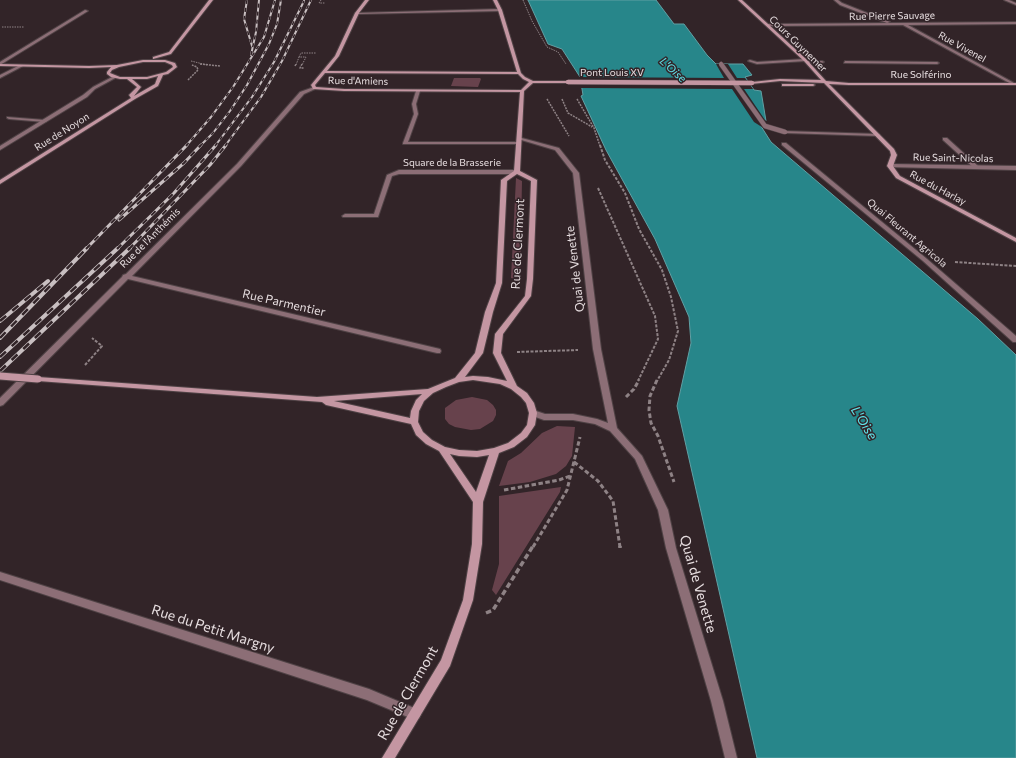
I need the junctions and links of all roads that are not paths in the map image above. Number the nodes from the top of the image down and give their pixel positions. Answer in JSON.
{"nodes":[{"id":1,"x":211,"y":0,"type":"edge"},
{"id":2,"x":367,"y":0,"type":"edge"},
{"id":3,"x":495,"y":0,"type":"edge"},
{"id":4,"x":740,"y":0,"type":"edge"},
{"id":5,"x":836,"y":0,"type":"edge"},
{"id":6,"x":1006,"y":0,"type":"edge"},
{"id":7,"x":1016,"y":4,"type":"edge"},
{"id":8,"x":500,"y":10,"type":"junction"},
{"id":9,"x":86,"y":11,"type":"dead end"},
{"id":10,"x":357,"y":13,"type":"junction"},
{"id":11,"x":1016,"y":23,"type":"edge"},
{"id":12,"x":893,"y":24,"type":"junction"},
{"id":13,"x":904,"y":24,"type":"junction"},
{"id":14,"x":768,"y":25,"type":"junction"},
{"id":15,"x":170,"y":53,"type":"junction"},
{"id":16,"x":143,"y":61,"type":"junction"},
{"id":17,"x":750,"y":61,"type":"dead end"},
{"id":18,"x":806,"y":61,"type":"junction"},
{"id":19,"x":170,"y":62,"type":"junction"},
{"id":20,"x":822,"y":62,"type":"dead end"},
{"id":21,"x":845,"y":62,"type":"dead end"},
{"id":22,"x":721,"y":64,"type":"dead end"},
{"id":23,"x":937,"y":64,"type":"dead end"},
{"id":24,"x":0,"y":65,"type":"edge"},
{"id":25,"x":21,"y":66,"type":"junction"},
{"id":26,"x":118,"y":66,"type":"junction"},
{"id":27,"x":89,"y":67,"type":"junction"},
{"id":28,"x":108,"y":72,"type":"junction"},
{"id":29,"x":324,"y":72,"type":"junction"},
{"id":30,"x":519,"y":73,"type":"junction"},
{"id":31,"x":161,"y":75,"type":"junction"},
{"id":32,"x":0,"y":77,"type":"edge"},
{"id":33,"x":115,"y":77,"type":"junction"},
{"id":34,"x":128,"y":79,"type":"junction"},
{"id":35,"x":532,"y":82,"type":"junction"},
{"id":36,"x":752,"y":83,"type":"joint"},
{"id":37,"x":827,"y":83,"type":"junction"},
{"id":38,"x":1015,"y":85,"type":"edge"},
{"id":39,"x":314,"y":88,"type":"junction"},
{"id":40,"x":418,"y":91,"type":"junction"},
{"id":41,"x":522,"y":91,"type":"junction"},
{"id":42,"x":132,"y":98,"type":"junction"},
{"id":43,"x":9,"y":118,"type":"dead end"},
{"id":44,"x":45,"y":120,"type":"junction"},
{"id":45,"x":878,"y":135,"type":"junction"},
{"id":46,"x":945,"y":139,"type":"dead end"},
{"id":47,"x":520,"y":141,"type":"junction"},
{"id":48,"x":784,"y":144,"type":"dead end"},
{"id":49,"x":0,"y":148,"type":"edge"},
{"id":50,"x":890,"y":166,"type":"junction"},
{"id":51,"x":977,"y":168,"type":"junction"},
{"id":52,"x":1016,"y":168,"type":"edge"},
{"id":53,"x":517,"y":172,"type":"junction"},
{"id":54,"x":0,"y":182,"type":"edge"},
{"id":55,"x":345,"y":216,"type":"dead end"},
{"id":56,"x":1016,"y":240,"type":"edge"},
{"id":57,"x":125,"y":276,"type":"junction"},
{"id":58,"x":1016,"y":340,"type":"edge"},
{"id":59,"x":436,"y":351,"type":"dead end"},
{"id":60,"x":0,"y":376,"type":"edge"},
{"id":61,"x":458,"y":380,"type":"junction"},
{"id":62,"x":514,"y":387,"type":"junction"},
{"id":63,"x":430,"y":391,"type":"junction"},
{"id":64,"x":317,"y":400,"type":"junction"},
{"id":65,"x":0,"y":403,"type":"edge"},
{"id":66,"x":533,"y":413,"type":"junction"},
{"id":67,"x":414,"y":422,"type":"junction"},
{"id":68,"x":613,"y":429,"type":"junction"},
{"id":69,"x":442,"y":449,"type":"junction"},
{"id":70,"x":495,"y":451,"type":"junction"},
{"id":71,"x":480,"y":497,"type":"junction"},
{"id":72,"x":0,"y":576,"type":"edge"},
{"id":73,"x":415,"y":714,"type":"junction"},
{"id":74,"x":388,"y":758,"type":"edge"},
{"id":75,"x":731,"y":758,"type":"edge"}],
"edges":[{"from":1,"to":15,"type":"main road"},
{"from":2,"to":10,"type":"main road"},
{"from":3,"to":8,"type":"main road"},
{"from":4,"to":14,"type":"main road","name":"Cours Guynemer"},
{"from":5,"to":12,"type":"street"},
{"from":6,"to":7,"type":"street"},
{"from":8,"to":10,"type":"street"},
{"from":8,"to":30,"type":"main road"},
{"from":9,"to":24,"type":"street"},
{"from":10,"to":29,"type":"main road"},
{"from":11,"to":13,"type":"street","name":"Rue Pierre Sauvage"},
{"from":12,"to":13,"type":"street","name":"Rue Pierre Sauvage"},
{"from":12,"to":14,"type":"street","name":"Rue Pierre Sauvage"},
{"from":13,"to":38,"type":"street","name":"Rue Vivenel"},
{"from":14,"to":18,"type":"main road","name":"Cours Guynemer"},
{"from":15,"to":16,"type":"main road"},
{"from":15,"to":19,"type":"main road"},
{"from":16,"to":19,"type":"main road"},
{"from":16,"to":26,"type":"main road"},
{"from":17,"to":18,"type":"street"},
{"from":18,"to":20,"type":"street"},
{"from":18,"to":37,"type":"main road","name":"Cours Guynemer"},
{"from":19,"to":31,"type":"main road","name":"Rue de Noyon"},
{"from":21,"to":23,"type":"street"},
{"from":22,"to":45,"type":"street","bridge":true},
{"from":24,"to":25,"type":"main road"},
{"from":25,"to":27,"type":"main road"},
{"from":25,"to":32,"type":"street"},
{"from":26,"to":27,"type":"main road"},
{"from":26,"to":28,"type":"main road"},
{"from":27,"to":28,"type":"main road"},
{"from":28,"to":33,"type":"main road"},
{"from":29,"to":30,"type":"main road","name":"Rue d'Amiens"},
{"from":29,"to":39,"type":"main road","name":"Rue d'Amiens"},
{"from":30,"to":35,"type":"main road"},
{"from":31,"to":34,"type":"main road"},
{"from":31,"to":42,"type":"main road","name":"Rue de Noyon"},
{"from":33,"to":34,"type":"main road"},
{"from":33,"to":44,"type":"street"},
{"from":34,"to":42,"type":"main road"},
{"from":35,"to":36,"type":"main road","name":"Pont Louis XV","bridge":true},
{"from":35,"to":41,"type":"main road"},
{"from":36,"to":37,"type":"main road","name":"Rue Solférino"},
{"from":37,"to":38,"type":"main road","name":"Rue Solférino"},
{"from":37,"to":45,"type":"main road"},
{"from":39,"to":40,"type":"main road","name":"Rue d'Amiens"},
{"from":39,"to":57,"type":"street","name":"Rue de l'Anthémis"},
{"from":40,"to":41,"type":"main road","name":"Rue d'Amiens"},
{"from":40,"to":47,"type":"street","name":"Quai de Venette"},
{"from":41,"to":47,"type":"main road"},
{"from":42,"to":54,"type":"main road","name":"Rue de Noyon"},
{"from":43,"to":44,"type":"street"},
{"from":44,"to":49,"type":"street"},
{"from":45,"to":50,"type":"main road"},
{"from":46,"to":51,"type":"street"},
{"from":47,"to":53,"type":"main road"},
{"from":47,"to":68,"type":"street","name":"Quai de Venette"},
{"from":48,"to":58,"type":"street","name":"Quai Fleurant Agricola"},
{"from":50,"to":51,"type":"street","name":"Rue Saint-Nicolas"},
{"from":50,"to":56,"type":"main road","name":"Rue du Harlay"},
{"from":51,"to":52,"type":"street","name":"Rue Saint-Nicolas"},
{"from":53,"to":55,"type":"street","name":"Square de la Brasserie"},
{"from":53,"to":61,"type":"main road","name":"Rue de Clermont"},
{"from":53,"to":62,"type":"main road","name":"Rue de Clermont"},
{"from":57,"to":59,"type":"street","name":"Rue Parmentier"},
{"from":57,"to":65,"type":"street","name":"Rue de l'Anthémis"},
{"from":60,"to":64,"type":"main road","bridge":true},
{"from":61,"to":62,"type":"main road"},
{"from":61,"to":63,"type":"main road"},
{"from":62,"to":66,"type":"main road"},
{"from":63,"to":64,"type":"main road"},
{"from":63,"to":67,"type":"main road"},
{"from":64,"to":67,"type":"main road"},
{"from":66,"to":68,"type":"street","name":"Quai de Venette"},
{"from":66,"to":70,"type":"main road"},
{"from":67,"to":69,"type":"main road"},
{"from":68,"to":75,"type":"street","name":"Quai de Venette"},
{"from":69,"to":70,"type":"main road"},
{"from":69,"to":71,"type":"main road"},
{"from":70,"to":71,"type":"main road","name":"Rue de Clermont"},
{"from":71,"to":73,"type":"main road","name":"Rue de Clermont"},
{"from":72,"to":73,"type":"street","name":"Rue du Petit Margny"},
{"from":73,"to":74,"type":"main road","name":"Rue de Clermont"}]}
